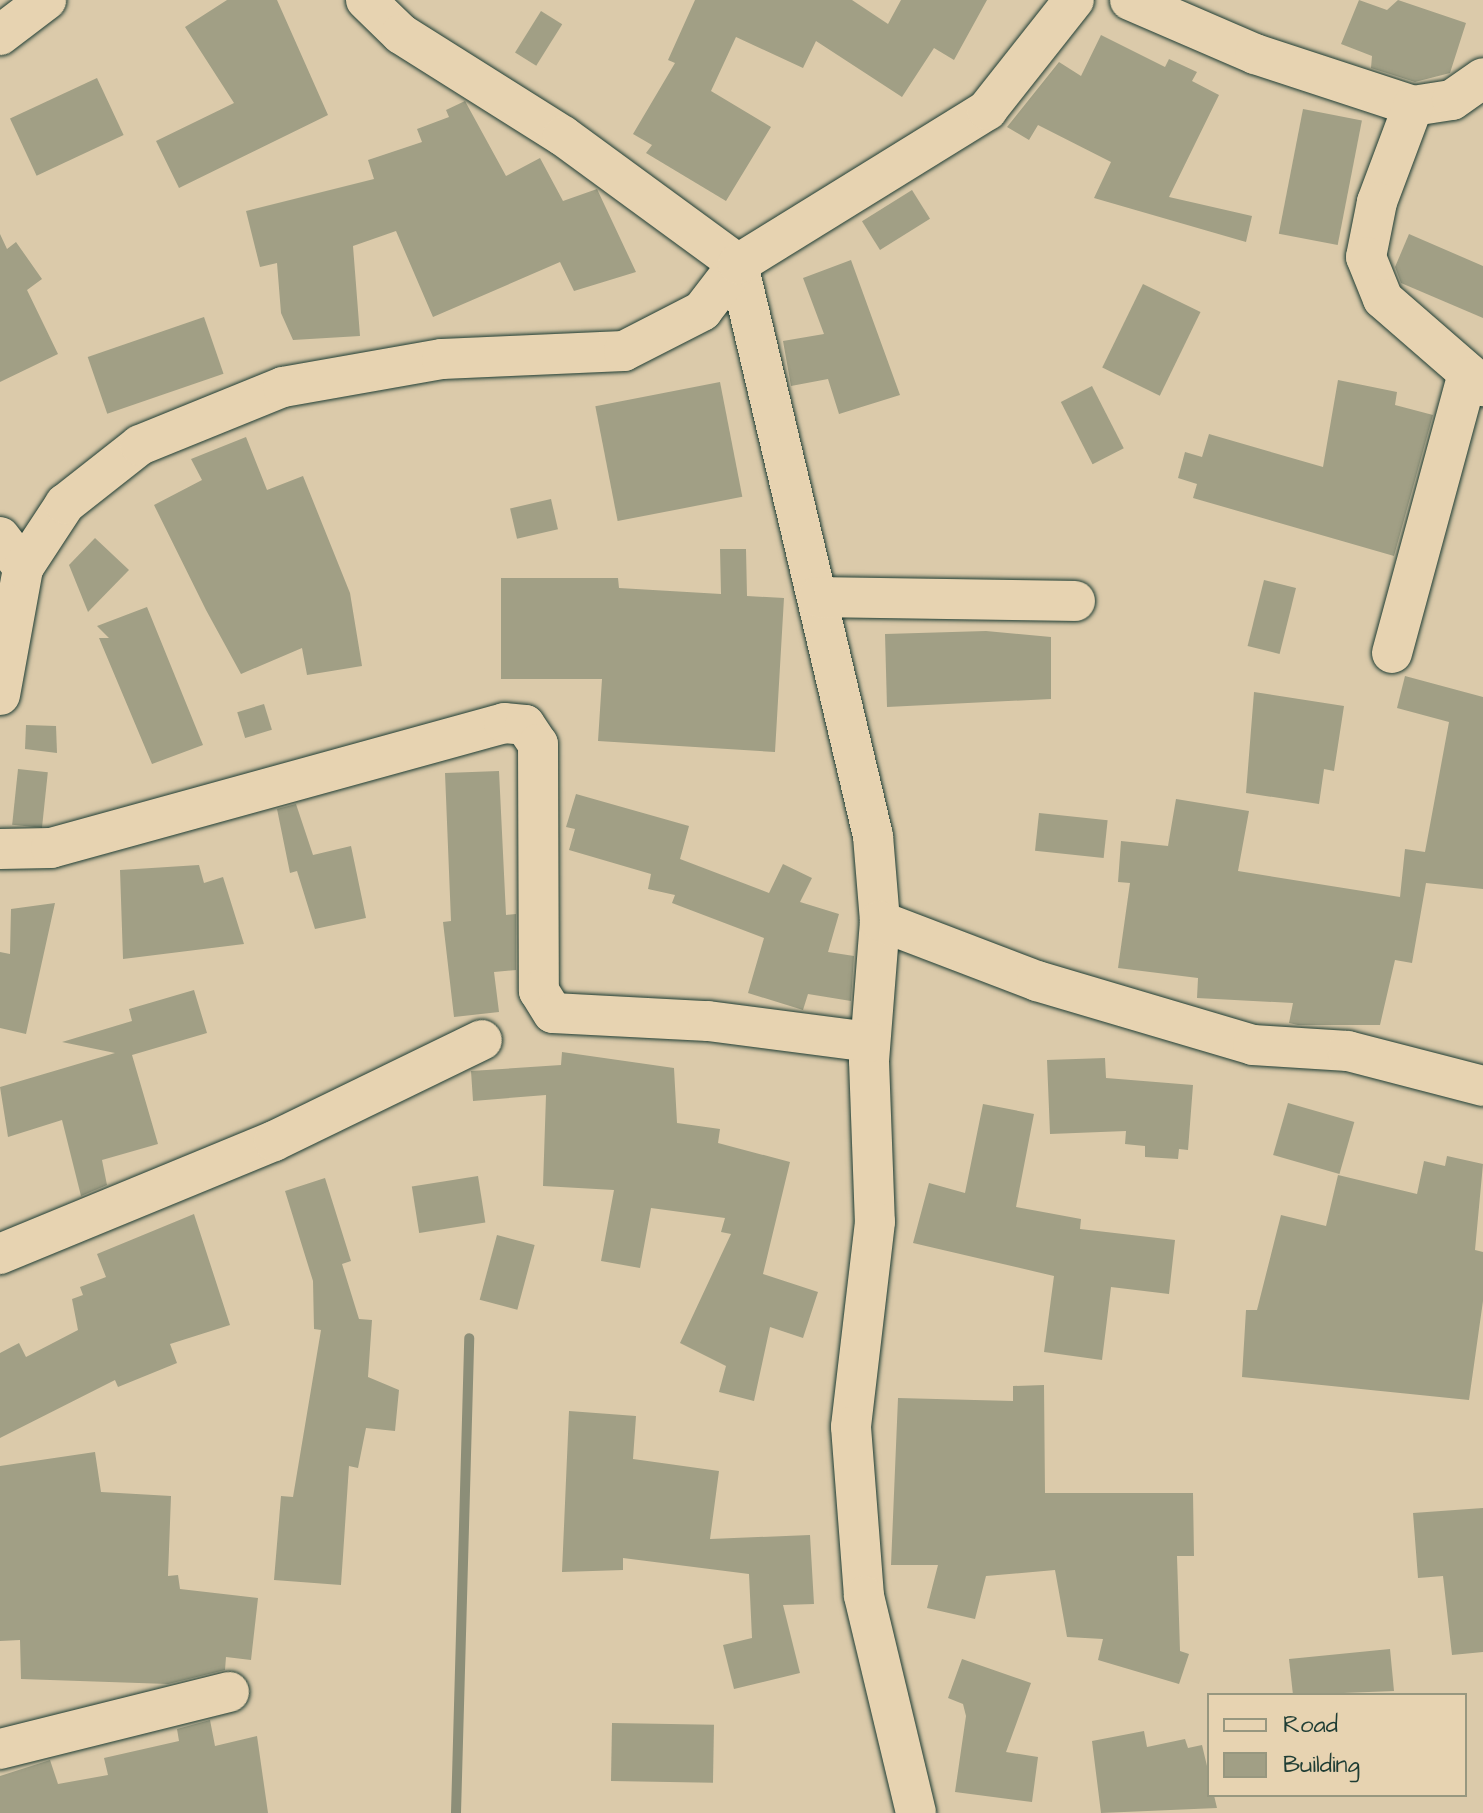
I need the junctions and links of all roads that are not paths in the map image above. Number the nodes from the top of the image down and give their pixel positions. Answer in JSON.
{"nodes":[{"id":1,"x":46,"y":0,"type":"edge"},
{"id":2,"x":366,"y":0,"type":"edge"},
{"id":3,"x":1074,"y":0,"type":"edge"},
{"id":4,"x":1130,"y":0,"type":"edge"},
{"id":5,"x":0,"y":35,"type":"edge"},
{"id":6,"x":1483,"y":78,"type":"edge"},
{"id":7,"x":1413,"y":106,"type":"junction"},
{"id":8,"x":738,"y":264,"type":"junction"},
{"id":9,"x":1475,"y":382,"type":"edge"},
{"id":10,"x":11,"y":552,"type":"edge"},
{"id":11,"x":818,"y":597,"type":"junction"},
{"id":12,"x":1075,"y":601,"type":"dead end"},
{"id":13,"x":1392,"y":653,"type":"dead end"},
{"id":14,"x":0,"y":695,"type":"edge"},
{"id":15,"x":0,"y":849,"type":"edge"},
{"id":16,"x":880,"y":921,"type":"junction"},
{"id":17,"x":482,"y":1040,"type":"dead end"},
{"id":18,"x":870,"y":1042,"type":"junction"},
{"id":19,"x":1483,"y":1086,"type":"edge"},
{"id":20,"x":0,"y":1254,"type":"edge"},
{"id":21,"x":229,"y":1692,"type":"dead end"},
{"id":22,"x":0,"y":1749,"type":"edge"},
{"id":23,"x":923,"y":1812,"type":"edge"}],
"edges":[{"from":1,"to":5,"type":"street"},
{"from":2,"to":8,"type":"street"},
{"from":3,"to":8,"type":"street"},
{"from":4,"to":7,"type":"street"},
{"from":6,"to":7,"type":"street"},
{"from":7,"to":9,"type":"street"},
{"from":8,"to":10,"type":"street"},
{"from":8,"to":11,"type":"street"},
{"from":9,"to":13,"type":"street"},
{"from":10,"to":14,"type":"street"},
{"from":11,"to":12,"type":"street"},
{"from":11,"to":16,"type":"street"},
{"from":15,"to":18,"type":"street"},
{"from":16,"to":18,"type":"street"},
{"from":16,"to":19,"type":"street"},
{"from":17,"to":20,"type":"street"},
{"from":18,"to":23,"type":"street"},
{"from":21,"to":22,"type":"street"}]}
